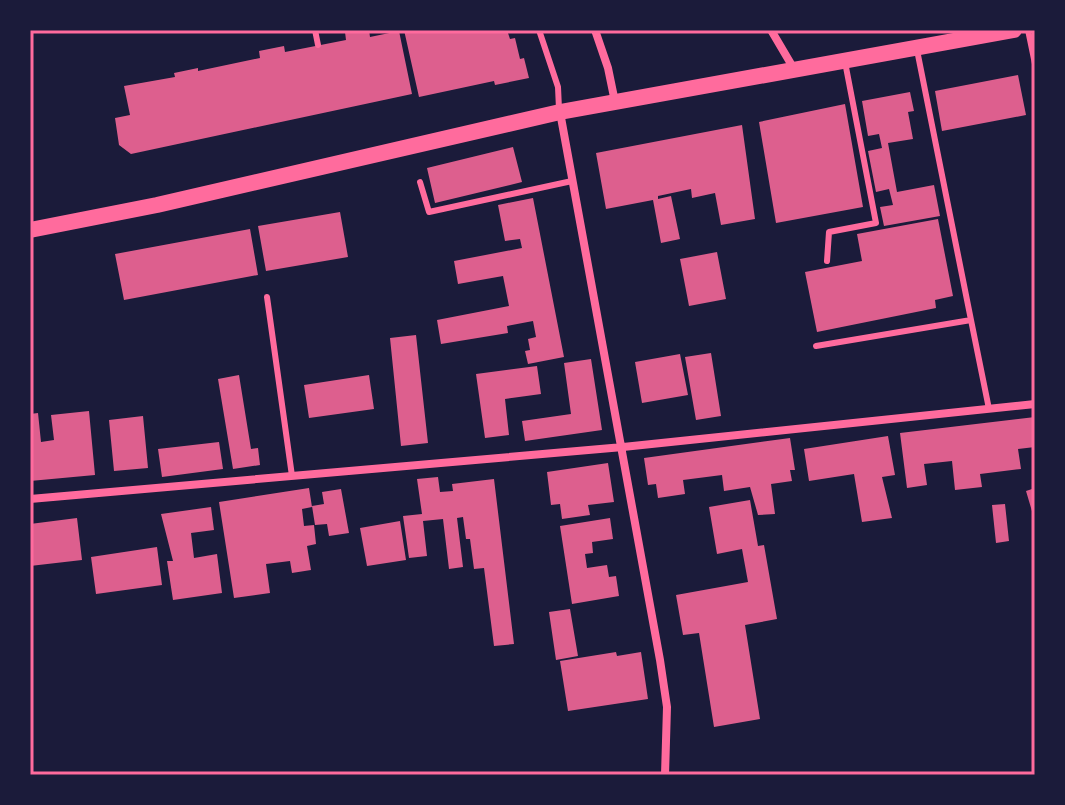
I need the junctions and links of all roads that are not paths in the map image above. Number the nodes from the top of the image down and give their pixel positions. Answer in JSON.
{"nodes":[{"id":1,"x":315,"y":30,"type":"edge"},
{"id":2,"x":539,"y":30,"type":"edge"},
{"id":3,"x":595,"y":30,"type":"edge"},
{"id":4,"x":771,"y":30,"type":"edge"},
{"id":5,"x":1014,"y":30,"type":"edge"},
{"id":6,"x":1028,"y":30,"type":"edge"},
{"id":7,"x":318,"y":45,"type":"dead end"},
{"id":8,"x":916,"y":48,"type":"junction"},
{"id":9,"x":845,"y":61,"type":"junction"},
{"id":10,"x":1035,"y":64,"type":"edge"},
{"id":11,"x":794,"y":70,"type":"junction"},
{"id":12,"x":615,"y":103,"type":"junction"},
{"id":13,"x":560,"y":112,"type":"junction"},
{"id":14,"x":572,"y":181,"type":"junction"},
{"id":15,"x":420,"y":182,"type":"dead end"},
{"id":16,"x":30,"y":230,"type":"edge"},
{"id":17,"x":827,"y":261,"type":"dead end"},
{"id":18,"x":267,"y":297,"type":"dead end"},
{"id":19,"x":971,"y":320,"type":"junction"},
{"id":20,"x":816,"y":346,"type":"dead end"},
{"id":21,"x":1035,"y":404,"type":"edge"},
{"id":22,"x":989,"y":409,"type":"junction"},
{"id":23,"x":623,"y":447,"type":"junction"},
{"id":24,"x":292,"y":476,"type":"junction"},
{"id":25,"x":30,"y":499,"type":"edge"},
{"id":26,"x":665,"y":775,"type":"edge"}],
"edges":[{"from":1,"to":7,"type":"lane"},
{"from":2,"to":13,"type":"lane"},
{"from":3,"to":12,"type":"street"},
{"from":4,"to":11,"type":"street"},
{"from":5,"to":8,"type":"main road"},
{"from":6,"to":10,"type":"lane"},
{"from":8,"to":9,"type":"main road"},
{"from":8,"to":19,"type":"lane"},
{"from":9,"to":11,"type":"main road"},
{"from":9,"to":17,"type":"lane"},
{"from":11,"to":12,"type":"main road"},
{"from":12,"to":13,"type":"main road"},
{"from":13,"to":14,"type":"street"},
{"from":13,"to":16,"type":"main road"},
{"from":14,"to":15,"type":"lane"},
{"from":14,"to":23,"type":"street"},
{"from":18,"to":24,"type":"lane"},
{"from":19,"to":20,"type":"lane"},
{"from":19,"to":22,"type":"lane"},
{"from":21,"to":22,"type":"street"},
{"from":22,"to":23,"type":"street"},
{"from":23,"to":24,"type":"street"},
{"from":23,"to":26,"type":"street"},
{"from":24,"to":25,"type":"street"}]}
